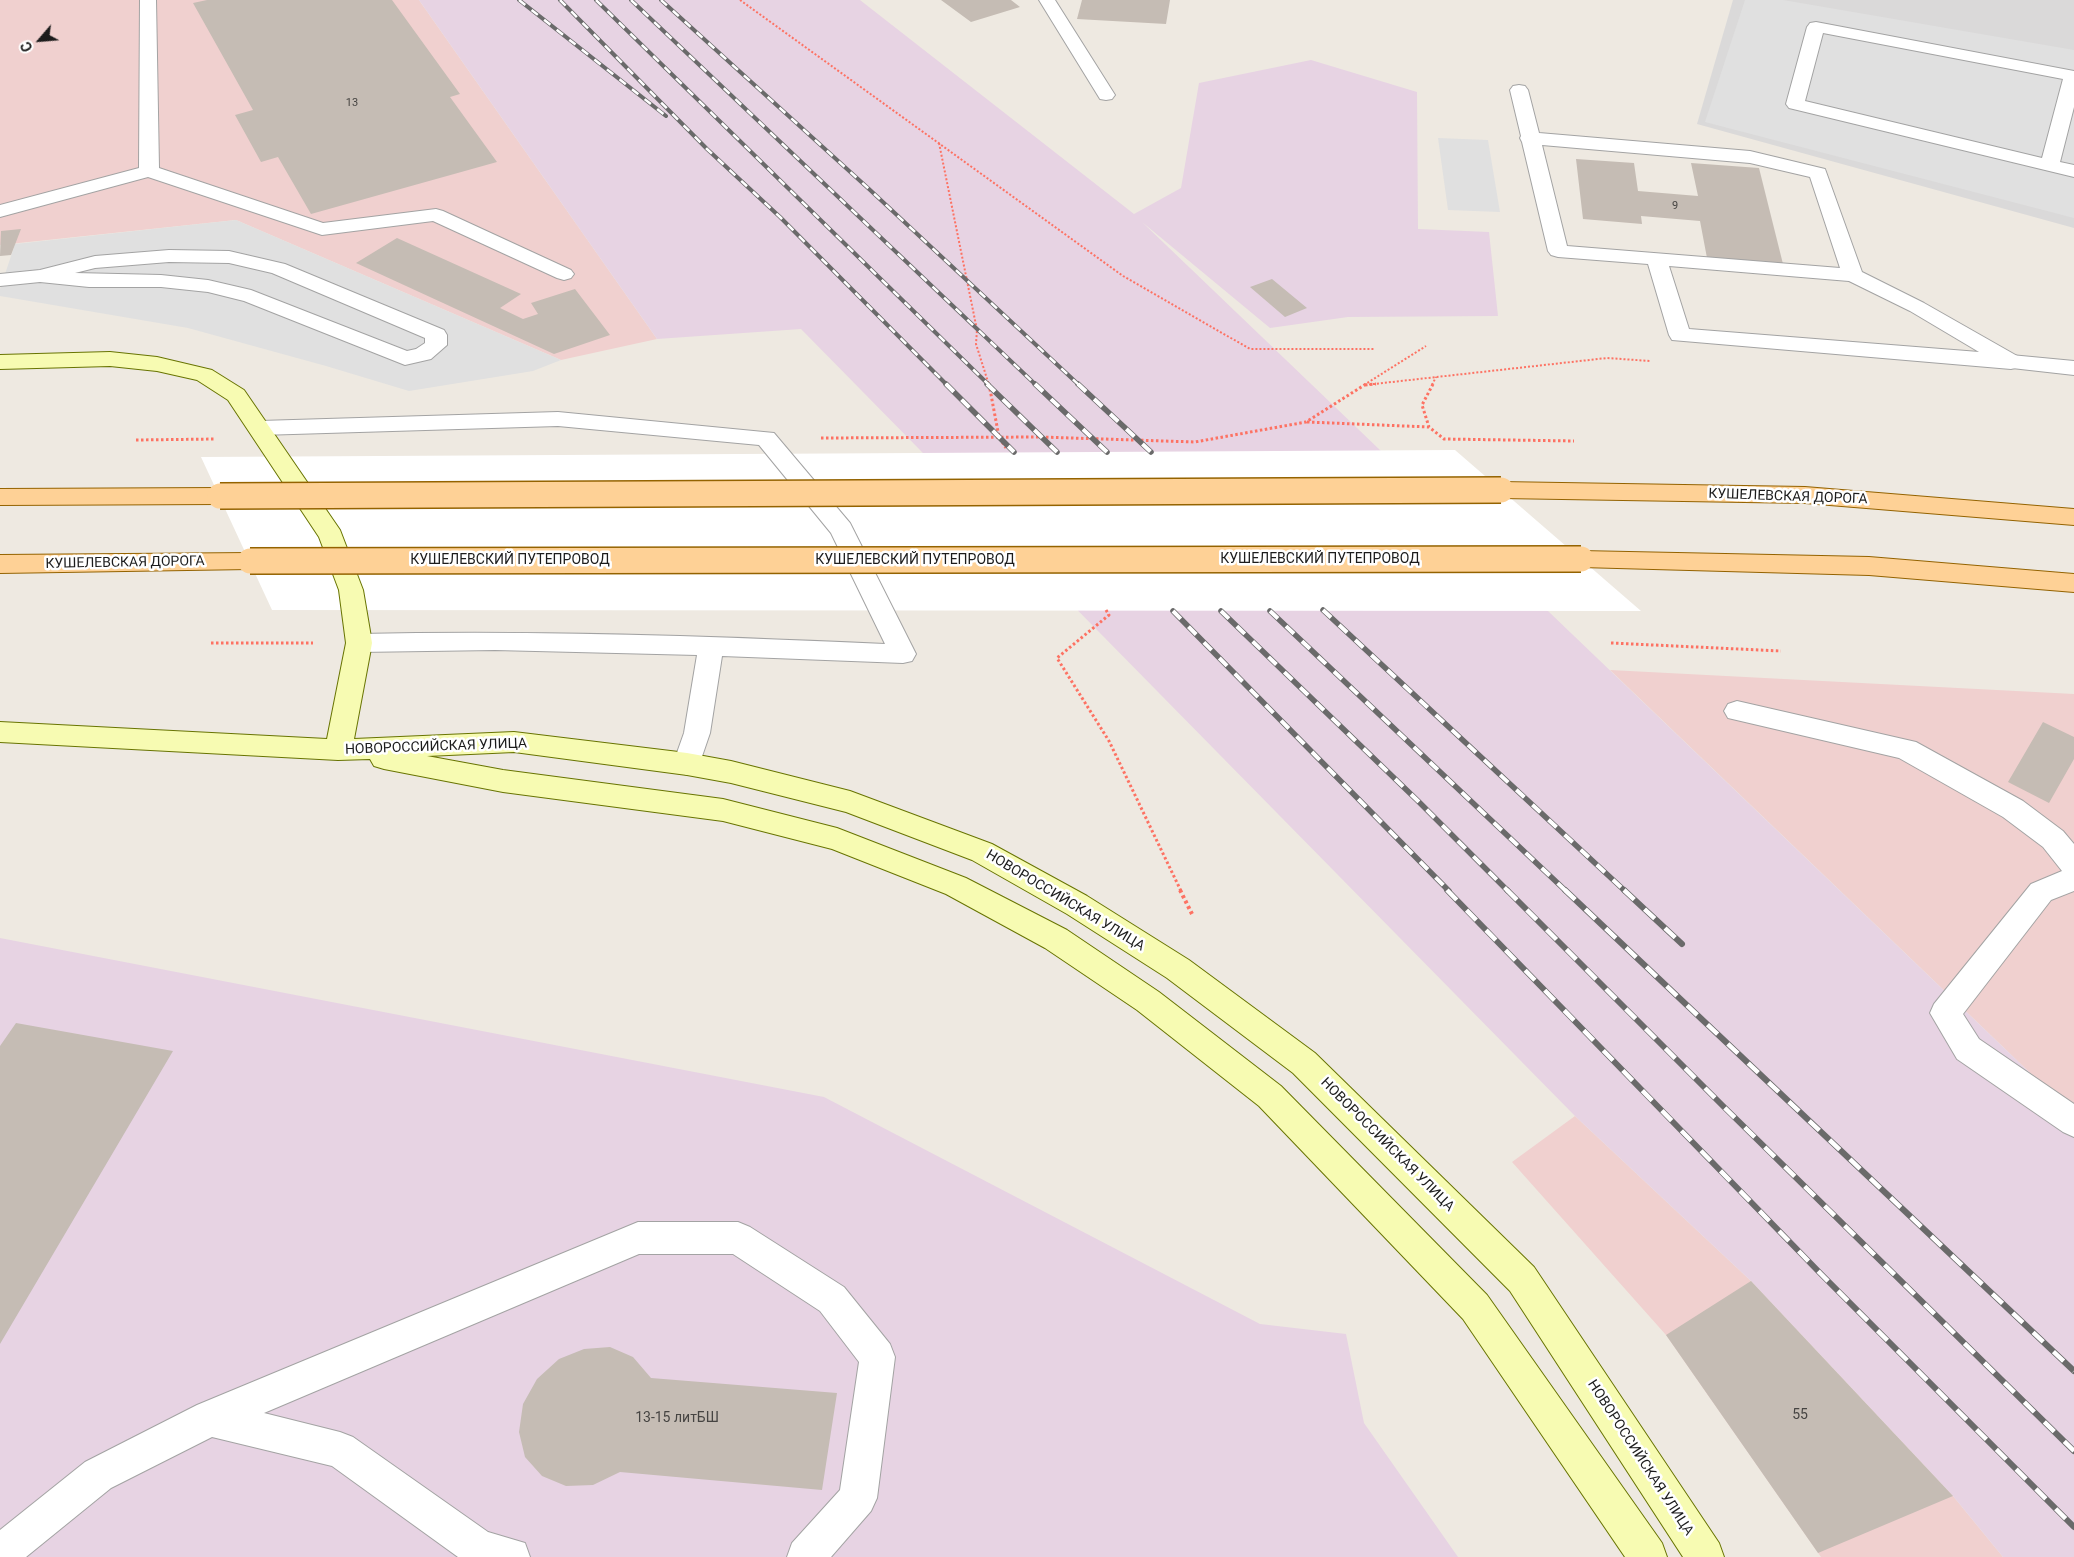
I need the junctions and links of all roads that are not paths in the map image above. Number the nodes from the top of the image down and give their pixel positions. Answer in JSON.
{"nodes":[{"id":1,"x":148,"y":0,"type":"edge"},
{"id":2,"x":1047,"y":0,"type":"edge"},
{"id":3,"x":1519,"y":90,"type":"dead end"},
{"id":4,"x":1106,"y":95,"type":"dead end"},
{"id":5,"x":1529,"y":138,"type":"junction"},
{"id":6,"x":2050,"y":165,"type":"junction"},
{"id":7,"x":149,"y":171,"type":"junction"},
{"id":8,"x":2074,"y":171,"type":"edge"},
{"id":9,"x":0,"y":211,"type":"edge"},
{"id":10,"x":1657,"y":259,"type":"junction"},
{"id":11,"x":564,"y":274,"type":"dead end"},
{"id":12,"x":1853,"y":275,"type":"junction"},
{"id":13,"x":40,"y":276,"type":"junction"},
{"id":14,"x":0,"y":280,"type":"edge"},
{"id":15,"x":0,"y":362,"type":"edge"},
{"id":16,"x":2011,"y":362,"type":"junction"},
{"id":17,"x":2074,"y":368,"type":"edge"},
{"id":18,"x":264,"y":433,"type":"junction"},
{"id":19,"x":0,"y":497,"type":"edge"},
{"id":20,"x":2074,"y":517,"type":"edge"},
{"id":21,"x":250,"y":561,"type":"joint"},
{"id":22,"x":0,"y":564,"type":"edge"},
{"id":23,"x":2074,"y":583,"type":"edge"},
{"id":24,"x":359,"y":643,"type":"junction"},
{"id":25,"x":710,"y":645,"type":"junction"},
{"id":26,"x":1737,"y":711,"type":"dead end"},
{"id":27,"x":0,"y":732,"type":"edge"},
{"id":28,"x":338,"y":750,"type":"junction"},
{"id":29,"x":687,"y":764,"type":"junction"},
{"id":30,"x":2074,"y":865,"type":"edge"},
{"id":31,"x":2074,"y":878,"type":"edge"},
{"id":32,"x":2074,"y":1122,"type":"edge"},
{"id":33,"x":210,"y":1418,"type":"junction"},
{"id":34,"x":0,"y":1554,"type":"edge"},
{"id":35,"x":511,"y":1557,"type":"edge"},
{"id":36,"x":806,"y":1557,"type":"edge"},
{"id":37,"x":1648,"y":1557,"type":"edge"},
{"id":38,"x":1705,"y":1557,"type":"edge"}],
"edges":[{"from":1,"to":7,"type":"street"},
{"from":2,"to":4,"type":"street"},
{"from":3,"to":5,"type":"street"},
{"from":5,"to":10,"type":"street"},
{"from":5,"to":12,"type":"street"},
{"from":6,"to":6,"type":"street"},
{"from":6,"to":8,"type":"street"},
{"from":7,"to":9,"type":"street"},
{"from":7,"to":11,"type":"street"},
{"from":10,"to":12,"type":"street"},
{"from":10,"to":16,"type":"street"},
{"from":12,"to":16,"type":"street"},
{"from":13,"to":13,"type":"street"},
{"from":13,"to":14,"type":"street"},
{"from":15,"to":18,"type":"main road"},
{"from":16,"to":17,"type":"street"},
{"from":18,"to":24,"type":"main road"},
{"from":18,"to":25,"type":"street"},
{"from":19,"to":20,"type":"main road","name":"КУШЕЛЕВСКАЯ ДОРОГА","bridge":true},
{"from":21,"to":22,"type":"main road","name":"КУШЕЛЕВСКАЯ ДОРОГА"},
{"from":21,"to":23,"type":"main road","name":"КУШЕЛЕВСКИЙ ПУТЕПРОВОД","bridge":true},
{"from":24,"to":25,"type":"street"},
{"from":24,"to":28,"type":"main road"},
{"from":25,"to":29,"type":"street"},
{"from":26,"to":30,"type":"street"},
{"from":27,"to":28,"type":"main road"},
{"from":28,"to":29,"type":"main road","name":"НОВОРОССИЙСКАЯ УЛИЦА"},
{"from":28,"to":37,"type":"main road","name":"НОВОРОССИЙСКАЯ УЛИЦА"},
{"from":29,"to":38,"type":"main road","name":"НОВОРОССИЙСКАЯ УЛИЦА"},
{"from":31,"to":32,"type":"street"},
{"from":33,"to":34,"type":"street"},
{"from":33,"to":35,"type":"street"},
{"from":33,"to":36,"type":"street"}]}
